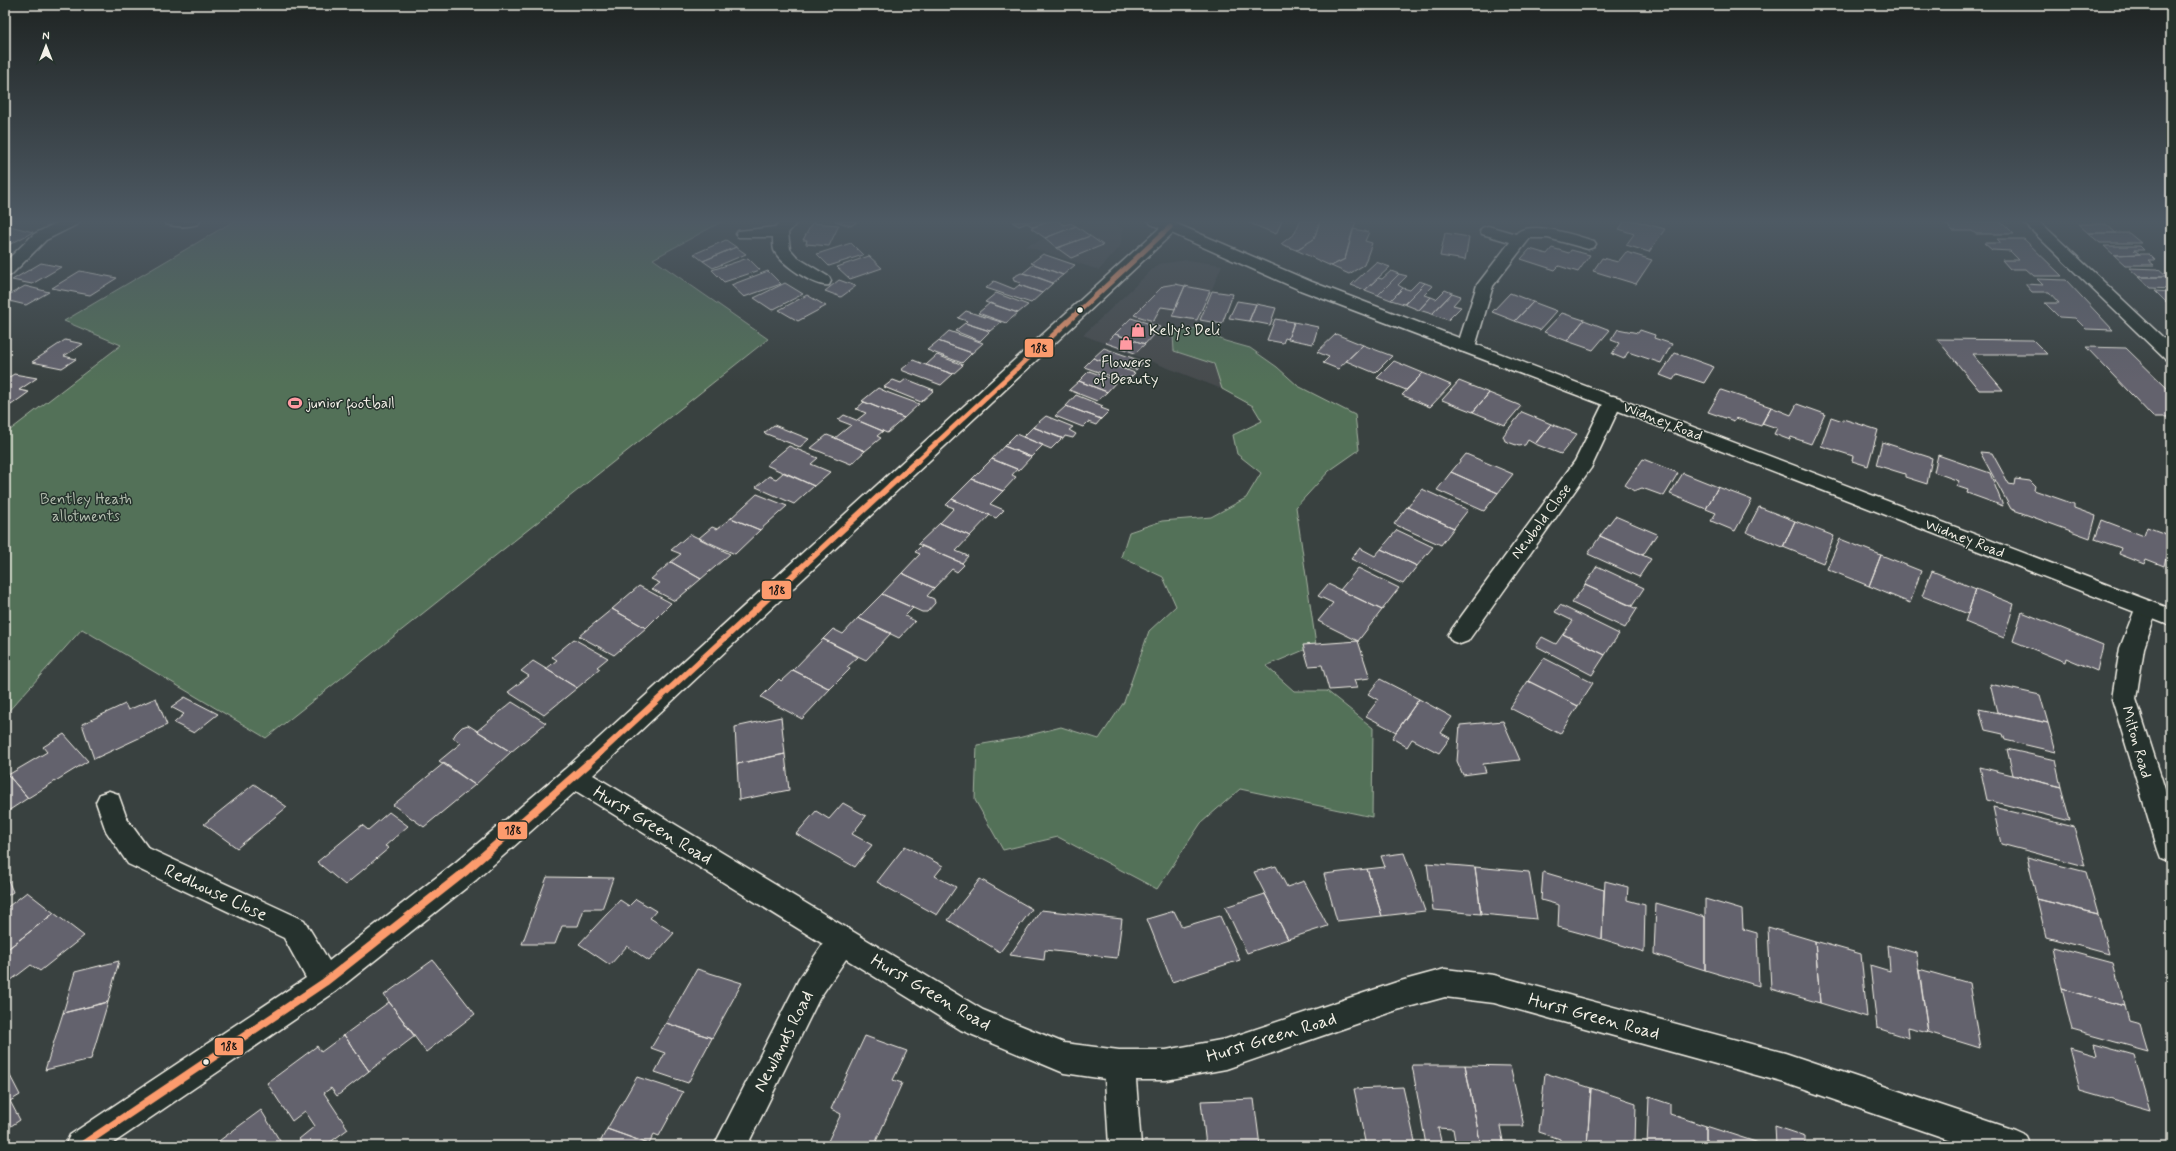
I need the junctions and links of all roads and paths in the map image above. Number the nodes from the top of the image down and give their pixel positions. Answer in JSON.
{"nodes":[{"id":1,"x":813,"y":275,"type":"edge"},
{"id":2,"x":1110,"y":275,"type":"edge"},
{"id":3,"x":1280,"y":275,"type":"edge"},
{"id":4,"x":1493,"y":275,"type":"edge"},
{"id":5,"x":2087,"y":275,"type":"edge"},
{"id":6,"x":823,"y":281,"type":"dead end"},
{"id":7,"x":1466,"y":347,"type":"junction"},
{"id":8,"x":2171,"y":355,"type":"edge"},
{"id":9,"x":1613,"y":402,"type":"junction"},
{"id":10,"x":2146,"y":609,"type":"junction"},
{"id":11,"x":2171,"y":618,"type":"edge"},
{"id":12,"x":1460,"y":635,"type":"dead end"},
{"id":13,"x":574,"y":777,"type":"junction"},
{"id":14,"x":109,"y":802,"type":"dead end"},
{"id":15,"x":2171,"y":850,"type":"edge"},
{"id":16,"x":842,"y":940,"type":"junction"},
{"id":17,"x":325,"y":982,"type":"junction"},
{"id":18,"x":1119,"y":1064,"type":"junction"},
{"id":19,"x":81,"y":1146,"type":"edge"},
{"id":20,"x":730,"y":1146,"type":"edge"},
{"id":21,"x":1126,"y":1146,"type":"edge"},
{"id":22,"x":2015,"y":1146,"type":"edge"}],
"edges":[{"from":1,"to":6,"type":"street"},
{"from":2,"to":13,"type":"street"},
{"from":3,"to":7,"type":"street","name":"Widney Road"},
{"from":4,"to":7,"type":"street"},
{"from":5,"to":8,"type":"street"},
{"from":7,"to":9,"type":"street","name":"Widney Road"},
{"from":9,"to":10,"type":"street","name":"Widney Road"},
{"from":9,"to":12,"type":"street","name":"Newbold Close"},
{"from":10,"to":11,"type":"street","name":"Widney Road"},
{"from":10,"to":15,"type":"street","name":"Milton Road"},
{"from":13,"to":16,"type":"street","name":"Hurst Green Road"},
{"from":13,"to":17,"type":"street"},
{"from":14,"to":17,"type":"street","name":"Redhouse Close"},
{"from":16,"to":18,"type":"street","name":"Hurst Green Road"},
{"from":16,"to":20,"type":"street","name":"Newlands Road"},
{"from":17,"to":19,"type":"street"},
{"from":18,"to":21,"type":"street"},
{"from":18,"to":22,"type":"street","name":"Hurst Green Road"}]}
